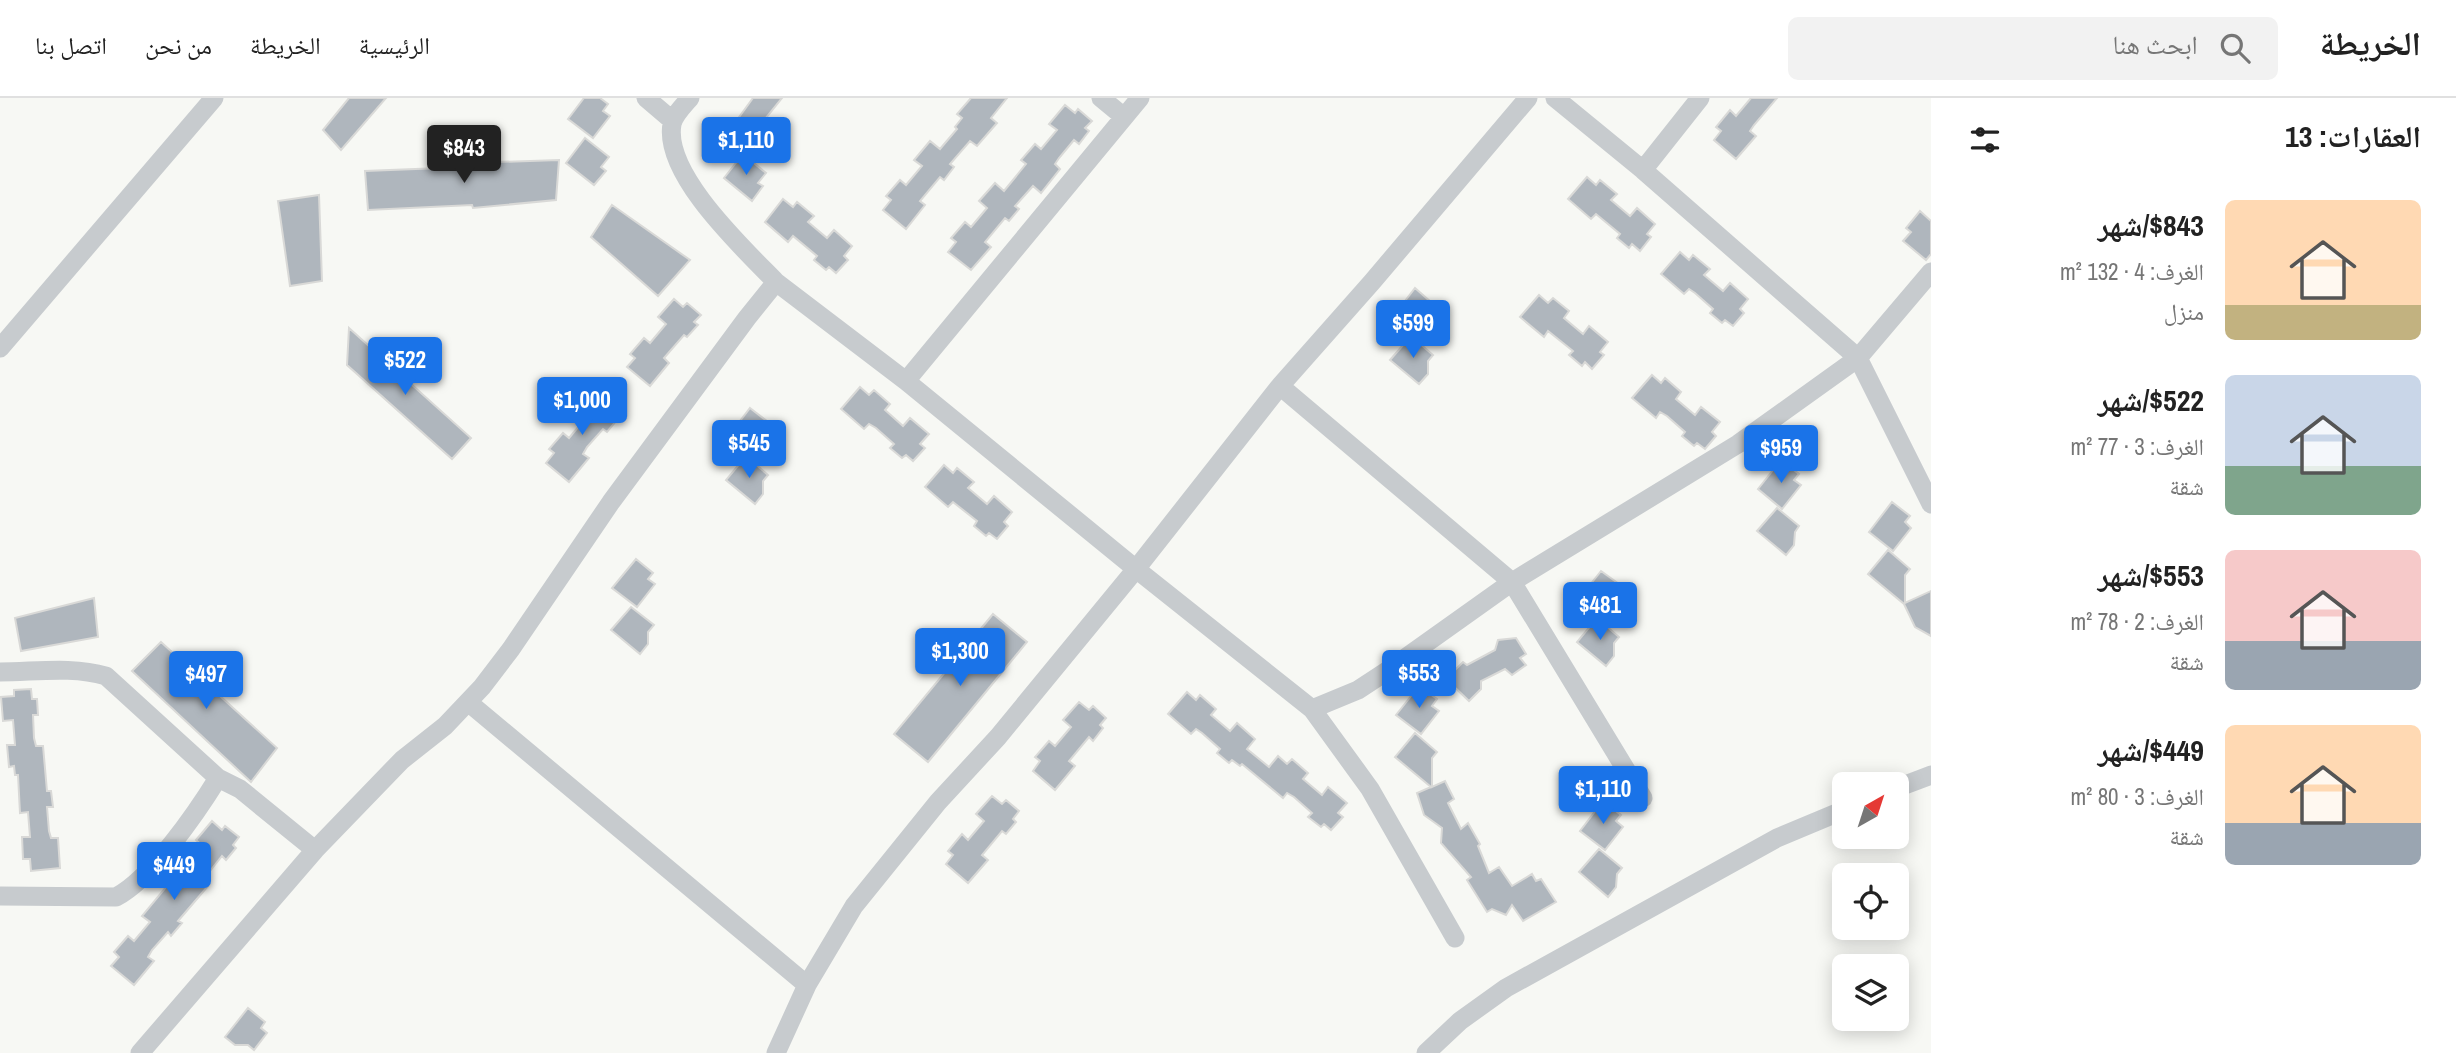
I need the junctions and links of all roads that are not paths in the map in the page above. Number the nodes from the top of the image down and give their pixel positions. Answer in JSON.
{"nodes":[{"id":1,"x":214,"y":98,"type":"edge"},
{"id":2,"x":646,"y":98,"type":"edge"},
{"id":3,"x":690,"y":98,"type":"edge"},
{"id":4,"x":1101,"y":98,"type":"edge"},
{"id":5,"x":1139,"y":98,"type":"edge"},
{"id":6,"x":1528,"y":98,"type":"edge"},
{"id":7,"x":1555,"y":98,"type":"edge"},
{"id":8,"x":1700,"y":98,"type":"edge"},
{"id":9,"x":1124,"y":117,"type":"junction"},
{"id":10,"x":673,"y":121,"type":"junction"},
{"id":11,"x":1643,"y":170,"type":"junction"},
{"id":12,"x":1931,"y":272,"type":"edge"},
{"id":13,"x":776,"y":282,"type":"junction"},
{"id":14,"x":0,"y":348,"type":"edge"},
{"id":15,"x":1858,"y":358,"type":"junction"},
{"id":16,"x":906,"y":381,"type":"junction"},
{"id":17,"x":1280,"y":386,"type":"junction"},
{"id":18,"x":1931,"y":503,"type":"edge"},
{"id":19,"x":1136,"y":569,"type":"junction"},
{"id":20,"x":1512,"y":582,"type":"junction"},
{"id":21,"x":0,"y":672,"type":"edge"},
{"id":22,"x":468,"y":702,"type":"junction"},
{"id":23,"x":1312,"y":709,"type":"junction"},
{"id":24,"x":1931,"y":775,"type":"edge"},
{"id":25,"x":218,"y":778,"type":"junction"},
{"id":26,"x":1909,"y":783,"type":"edge"},
{"id":27,"x":1643,"y":798,"type":"dead end"},
{"id":28,"x":1832,"y":815,"type":"edge"},
{"id":29,"x":315,"y":850,"type":"junction"},
{"id":30,"x":0,"y":896,"type":"edge"},
{"id":31,"x":1455,"y":937,"type":"dead end"},
{"id":32,"x":807,"y":985,"type":"junction"},
{"id":33,"x":140,"y":1053,"type":"edge"},
{"id":34,"x":776,"y":1053,"type":"edge"},
{"id":35,"x":1426,"y":1053,"type":"edge"}],
"edges":[{"from":1,"to":14,"type":"street"},
{"from":2,"to":10,"type":"street"},
{"from":3,"to":10,"type":"street"},
{"from":4,"to":9,"type":"street"},
{"from":5,"to":9,"type":"street"},
{"from":6,"to":17,"type":"street"},
{"from":7,"to":11,"type":"street"},
{"from":8,"to":11,"type":"street"},
{"from":9,"to":16,"type":"street"},
{"from":10,"to":13,"type":"street"},
{"from":11,"to":15,"type":"street"},
{"from":12,"to":15,"type":"street"},
{"from":13,"to":16,"type":"street"},
{"from":13,"to":22,"type":"street"},
{"from":15,"to":18,"type":"street"},
{"from":15,"to":20,"type":"street"},
{"from":16,"to":19,"type":"street"},
{"from":17,"to":19,"type":"street"},
{"from":17,"to":20,"type":"street"},
{"from":19,"to":23,"type":"street"},
{"from":19,"to":32,"type":"street"},
{"from":20,"to":23,"type":"street"},
{"from":20,"to":27,"type":"street"},
{"from":21,"to":25,"type":"street"},
{"from":22,"to":29,"type":"street"},
{"from":22,"to":32,"type":"street"},
{"from":23,"to":31,"type":"street"},
{"from":24,"to":26,"type":"street"},
{"from":25,"to":29,"type":"street"},
{"from":25,"to":30,"type":"street"},
{"from":28,"to":35,"type":"street"},
{"from":29,"to":33,"type":"street"},
{"from":32,"to":34,"type":"street"}]}
